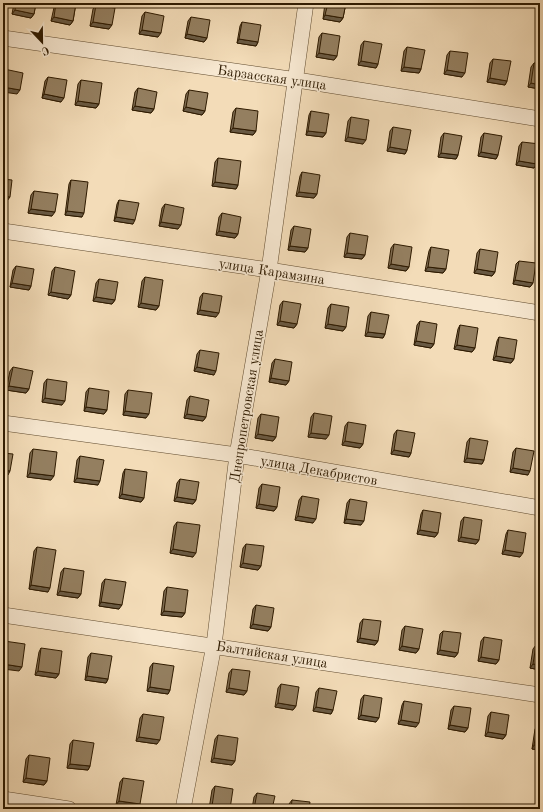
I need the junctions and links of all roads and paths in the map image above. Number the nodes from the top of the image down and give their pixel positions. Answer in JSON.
{"nodes":[{"id":1,"x":306,"y":3,"type":"edge"},
{"id":2,"x":3,"y":38,"type":"edge"},
{"id":3,"x":297,"y":80,"type":"junction"},
{"id":4,"x":540,"y":119,"type":"edge"},
{"id":5,"x":3,"y":231,"type":"edge"},
{"id":6,"x":269,"y":270,"type":"junction"},
{"id":7,"x":540,"y":313,"type":"edge"},
{"id":8,"x":3,"y":423,"type":"edge"},
{"id":9,"x":238,"y":455,"type":"junction"},
{"id":10,"x":540,"y":508,"type":"edge"},
{"id":11,"x":3,"y":615,"type":"edge"},
{"id":12,"x":214,"y":645,"type":"junction"},
{"id":13,"x":540,"y":694,"type":"edge"},
{"id":14,"x":3,"y":799,"type":"edge"},
{"id":15,"x":69,"y":809,"type":"edge"},
{"id":16,"x":183,"y":809,"type":"edge"}],
"edges":[{"from":1,"to":3,"type":"street","name":"Днепропетровская улица"},
{"from":2,"to":3,"type":"street","name":"Барзасская улица"},
{"from":3,"to":4,"type":"street","name":"Барзасская улица"},
{"from":3,"to":6,"type":"street","name":"Днепропетровская улица"},
{"from":5,"to":6,"type":"street","name":"улица Карамзина"},
{"from":6,"to":7,"type":"street","name":"улица Карамзина"},
{"from":6,"to":9,"type":"street","name":"Днепропетровская улица"},
{"from":8,"to":9,"type":"street","name":"улица Декабристов"},
{"from":9,"to":10,"type":"street","name":"улица Декабристов"},
{"from":9,"to":12,"type":"street","name":"Днепропетровская улица"},
{"from":11,"to":12,"type":"street","name":"Балтийская улица"},
{"from":12,"to":13,"type":"street","name":"Балтийская улица"},
{"from":12,"to":16,"type":"street","name":"Днепропетровская улица"},
{"from":14,"to":15,"type":"street"}]}
